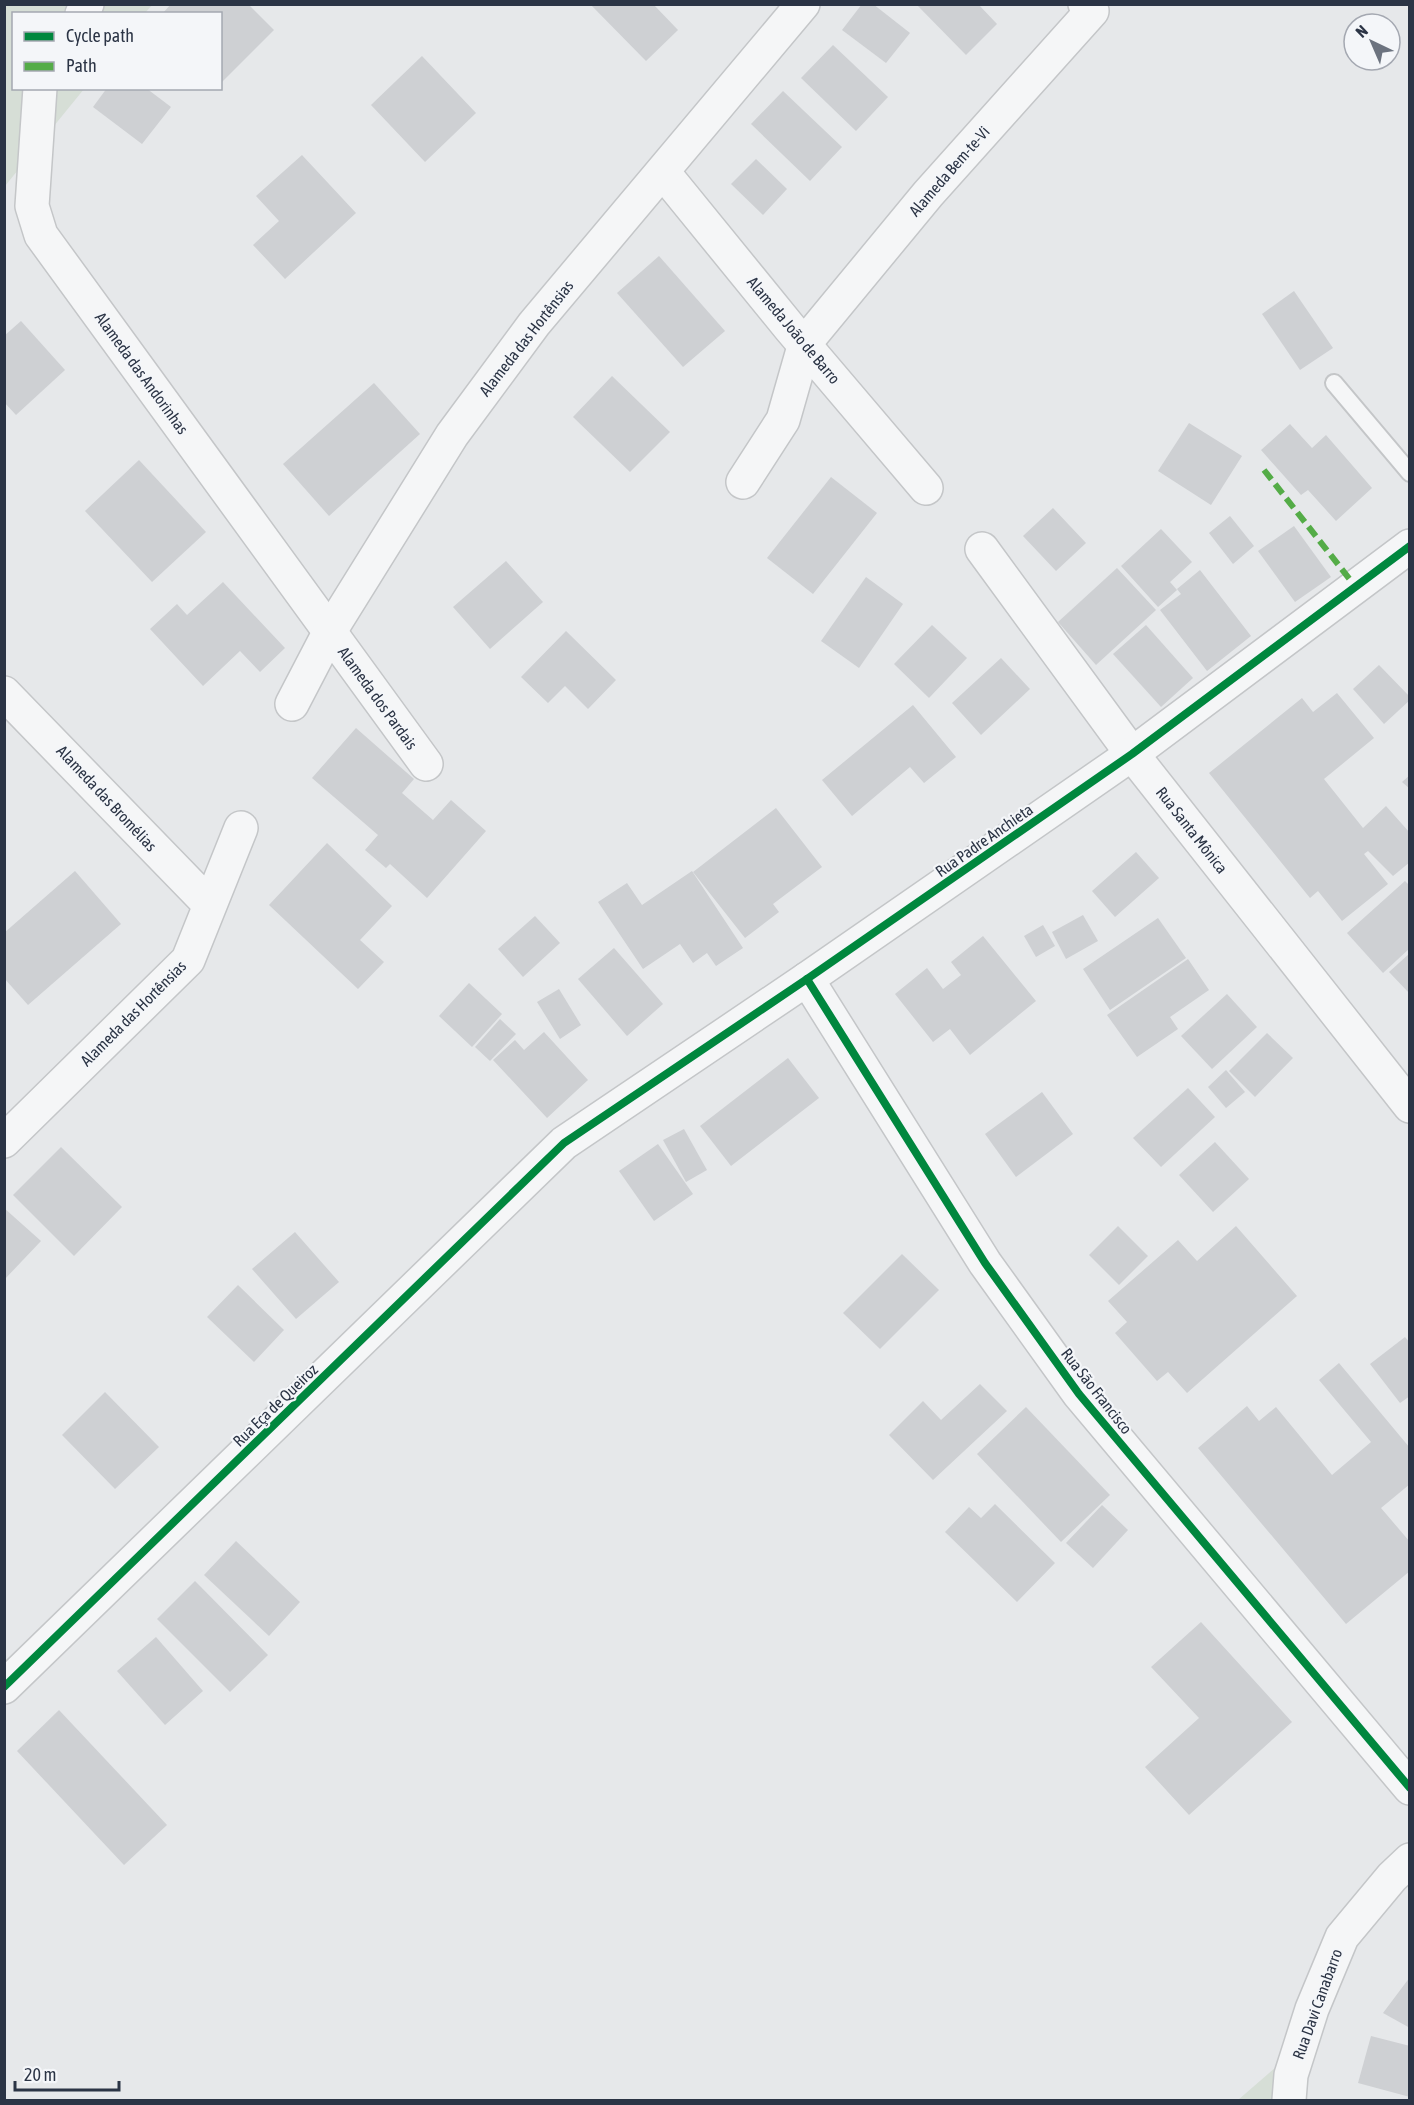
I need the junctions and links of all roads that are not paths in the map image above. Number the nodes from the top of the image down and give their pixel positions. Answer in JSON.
{"nodes":[{"id":1,"x":803,"y":4,"type":"edge"},
{"id":2,"x":1085,"y":4,"type":"edge"},
{"id":3,"x":40,"y":90,"type":"edge"},
{"id":4,"x":663,"y":172,"type":"junction"},
{"id":5,"x":805,"y":343,"type":"junction"},
{"id":6,"x":1334,"y":383,"type":"dead end"},
{"id":7,"x":1410,"y":472,"type":"edge"},
{"id":8,"x":743,"y":482,"type":"dead end"},
{"id":9,"x":926,"y":488,"type":"dead end"},
{"id":10,"x":1410,"y":546,"type":"edge"},
{"id":11,"x":982,"y":549,"type":"dead end"},
{"id":12,"x":330,"y":632,"type":"junction"},
{"id":13,"x":4,"y":693,"type":"edge"},
{"id":14,"x":292,"y":704,"type":"dead end"},
{"id":15,"x":1132,"y":754,"type":"junction"},
{"id":16,"x":426,"y":764,"type":"dead end"},
{"id":17,"x":241,"y":828,"type":"dead end"},
{"id":18,"x":209,"y":904,"type":"junction"},
{"id":19,"x":807,"y":979,"type":"junction"},
{"id":20,"x":1410,"y":1106,"type":"edge"},
{"id":21,"x":4,"y":1141,"type":"edge"},
{"id":22,"x":564,"y":1143,"type":"joint"},
{"id":23,"x":4,"y":1687,"type":"edge"},
{"id":24,"x":1410,"y":1788,"type":"edge"},
{"id":25,"x":1410,"y":1860,"type":"edge"},
{"id":26,"x":1289,"y":2100,"type":"edge"}],
"edges":[{"from":1,"to":4,"type":"street","name":"Alameda das Hortênsias"},
{"from":2,"to":5,"type":"street","name":"Alameda Bem-te-Vi"},
{"from":3,"to":12,"type":"street","name":"Alameda das Andorinhas"},
{"from":4,"to":5,"type":"street","name":"Alameda João de Barro"},
{"from":4,"to":12,"type":"street","name":"Alameda das Hortênsias"},
{"from":5,"to":8,"type":"street"},
{"from":5,"to":9,"type":"street","name":"Alameda João de Barro"},
{"from":6,"to":7,"type":"lane"},
{"from":10,"to":15,"type":"street","name":"Rua Padre Anchieta"},
{"from":11,"to":15,"type":"street","name":"Rua Santa Mônica"},
{"from":12,"to":14,"type":"street","name":"Alameda das Hortênsias"},
{"from":12,"to":16,"type":"street","name":"Alameda dos Pardais"},
{"from":13,"to":18,"type":"street","name":"Alameda das Bromélias"},
{"from":15,"to":19,"type":"street","name":"Rua Padre Anchieta"},
{"from":15,"to":20,"type":"street","name":"Rua Santa Mônica"},
{"from":17,"to":18,"type":"street","name":"Alameda das Hortênsias"},
{"from":18,"to":21,"type":"street","name":"Alameda das Hortênsias"},
{"from":19,"to":22,"type":"street","name":"Rua Padre Anchieta"},
{"from":19,"to":24,"type":"street","name":"Rua São Francisco"},
{"from":22,"to":23,"type":"street","name":"Rua Eça de Queiroz"},
{"from":25,"to":26,"type":"street","name":"Rua Davi Canabarro"}]}
